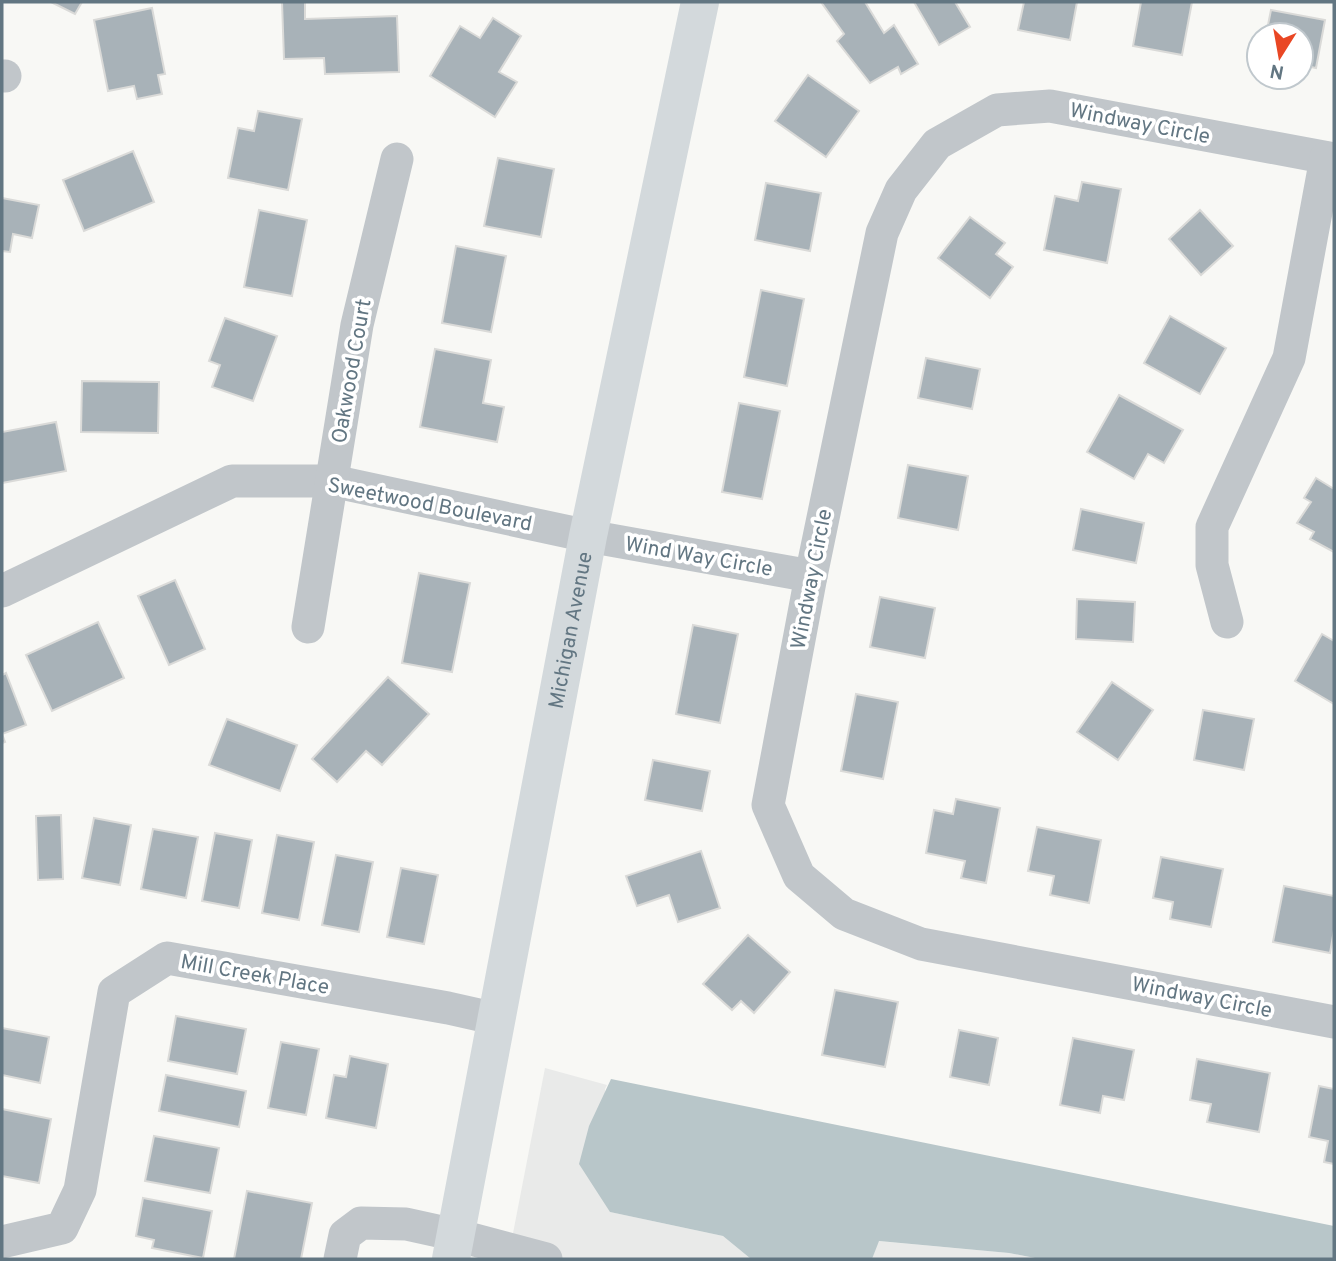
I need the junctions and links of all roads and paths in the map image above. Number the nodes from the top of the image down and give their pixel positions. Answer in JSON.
{"nodes":[{"id":1,"x":700,"y":2,"type":"edge"},
{"id":2,"x":397,"y":159,"type":"dead end"},
{"id":3,"x":1330,"y":159,"type":"edge"},
{"id":4,"x":332,"y":481,"type":"junction"},
{"id":5,"x":588,"y":536,"type":"junction"},
{"id":6,"x":811,"y":576,"type":"junction"},
{"id":7,"x":2,"y":592,"type":"edge"},
{"id":8,"x":1227,"y":622,"type":"dead end"},
{"id":9,"x":308,"y":627,"type":"dead end"},
{"id":10,"x":497,"y":1019,"type":"junction"},
{"id":11,"x":1334,"y":1023,"type":"edge"},
{"id":12,"x":2,"y":1242,"type":"edge"},
{"id":13,"x":454,"y":1247,"type":"edge"},
{"id":14,"x":340,"y":1259,"type":"edge"},
{"id":15,"x":547,"y":1259,"type":"edge"}],
"edges":[{"from":1,"to":5,"type":"main road","name":"Michigan Avenue"},
{"from":2,"to":4,"type":"street","name":"Oakwood Court"},
{"from":3,"to":6,"type":"street","name":"Windway Circle"},
{"from":3,"to":8,"type":"street"},
{"from":4,"to":5,"type":"street","name":"Sweetwood Boulevard"},
{"from":4,"to":7,"type":"street","name":"Sweetwood Boulevard"},
{"from":4,"to":9,"type":"street","name":"Oakwood Court"},
{"from":5,"to":6,"type":"street","name":"Wind Way Circle"},
{"from":5,"to":10,"type":"main road","name":"Michigan Avenue"},
{"from":6,"to":11,"type":"street","name":"Windway Circle"},
{"from":10,"to":12,"type":"street","name":"Mill Creek Place"},
{"from":10,"to":13,"type":"main road","name":"Michigan Avenue"},
{"from":13,"to":14,"type":"street"},
{"from":13,"to":15,"type":"street"}]}
